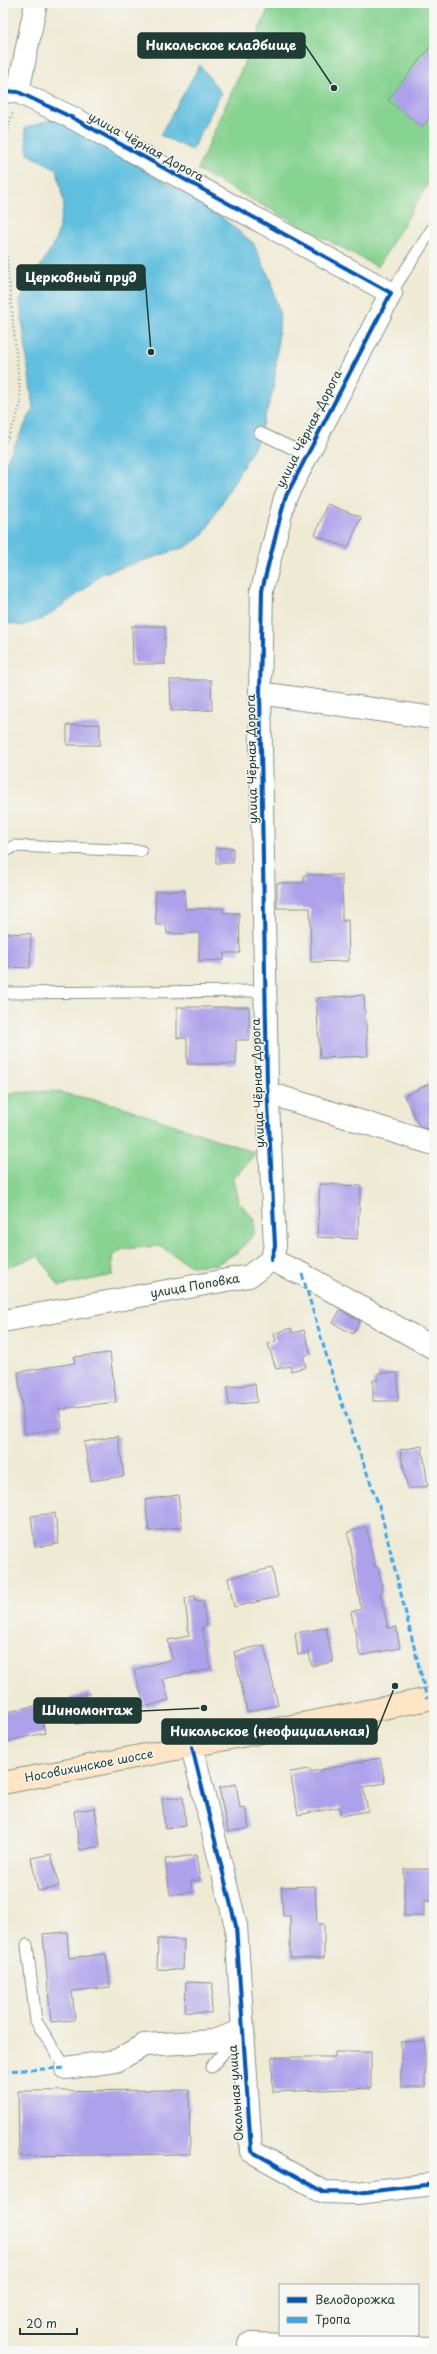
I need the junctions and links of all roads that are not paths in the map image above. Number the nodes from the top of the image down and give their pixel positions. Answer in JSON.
{"nodes":[{"id":1,"x":36,"y":3,"type":"edge"},
{"id":2,"x":10,"y":92,"type":"edge"},
{"id":3,"x":434,"y":226,"type":"edge"},
{"id":4,"x":391,"y":293,"type":"junction"},
{"id":5,"x":260,"y":433,"type":"dead end"},
{"id":6,"x":307,"y":455,"type":"junction"},
{"id":7,"x":260,"y":693,"type":"junction"},
{"id":8,"x":434,"y":718,"type":"edge"},
{"id":9,"x":141,"y":852,"type":"dead end"},
{"id":10,"x":3,"y":853,"type":"edge"},
{"id":11,"x":266,"y":991,"type":"junction"},
{"id":12,"x":4,"y":993,"type":"edge"},
{"id":13,"x":268,"y":1093,"type":"junction"},
{"id":14,"x":434,"y":1144,"type":"edge"},
{"id":15,"x":272,"y":1260,"type":"junction"},
{"id":16,"x":3,"y":1321,"type":"edge"},
{"id":17,"x":434,"y":1348,"type":"edge"},
{"id":18,"x":434,"y":1698,"type":"edge"},
{"id":19,"x":192,"y":1747,"type":"junction"},
{"id":20,"x":3,"y":1783,"type":"edge"},
{"id":21,"x":27,"y":1945,"type":"dead end"},
{"id":22,"x":242,"y":2031,"type":"junction"},
{"id":23,"x":211,"y":2067,"type":"dead end"},
{"id":24,"x":66,"y":2068,"type":"joint"},
{"id":25,"x":434,"y":2184,"type":"edge"},
{"id":26,"x":249,"y":2344,"type":"dead end"},
{"id":27,"x":434,"y":2348,"type":"edge"}],
"edges":[{"from":1,"to":2,"type":"street"},
{"from":2,"to":4,"type":"street","name":"улица Чёрная Дорога"},
{"from":3,"to":4,"type":"lane"},
{"from":4,"to":6,"type":"street","name":"улица Чёрная Дорога"},
{"from":5,"to":6,"type":"lane"},
{"from":6,"to":7,"type":"street","name":"улица Чёрная Дорога"},
{"from":7,"to":8,"type":"street"},
{"from":7,"to":11,"type":"street","name":"улица Чёрная Дорога"},
{"from":9,"to":10,"type":"lane"},
{"from":11,"to":12,"type":"lane"},
{"from":11,"to":13,"type":"street","name":"улица Чёрная Дорога"},
{"from":13,"to":14,"type":"street"},
{"from":13,"to":15,"type":"street","name":"улица Чёрная Дорога"},
{"from":15,"to":16,"type":"street","name":"улица Поповка"},
{"from":15,"to":17,"type":"street"},
{"from":18,"to":19,"type":"main road","name":"Носовихинское шоссе"},
{"from":19,"to":20,"type":"main road","name":"Носовихинское шоссе"},
{"from":19,"to":22,"type":"street"},
{"from":21,"to":24,"type":"lane"},
{"from":22,"to":23,"type":"lane"},
{"from":22,"to":24,"type":"street","name":"Окольная улица"},
{"from":22,"to":25,"type":"street","name":"Окольная улица"},
{"from":26,"to":27,"type":"street"}]}
